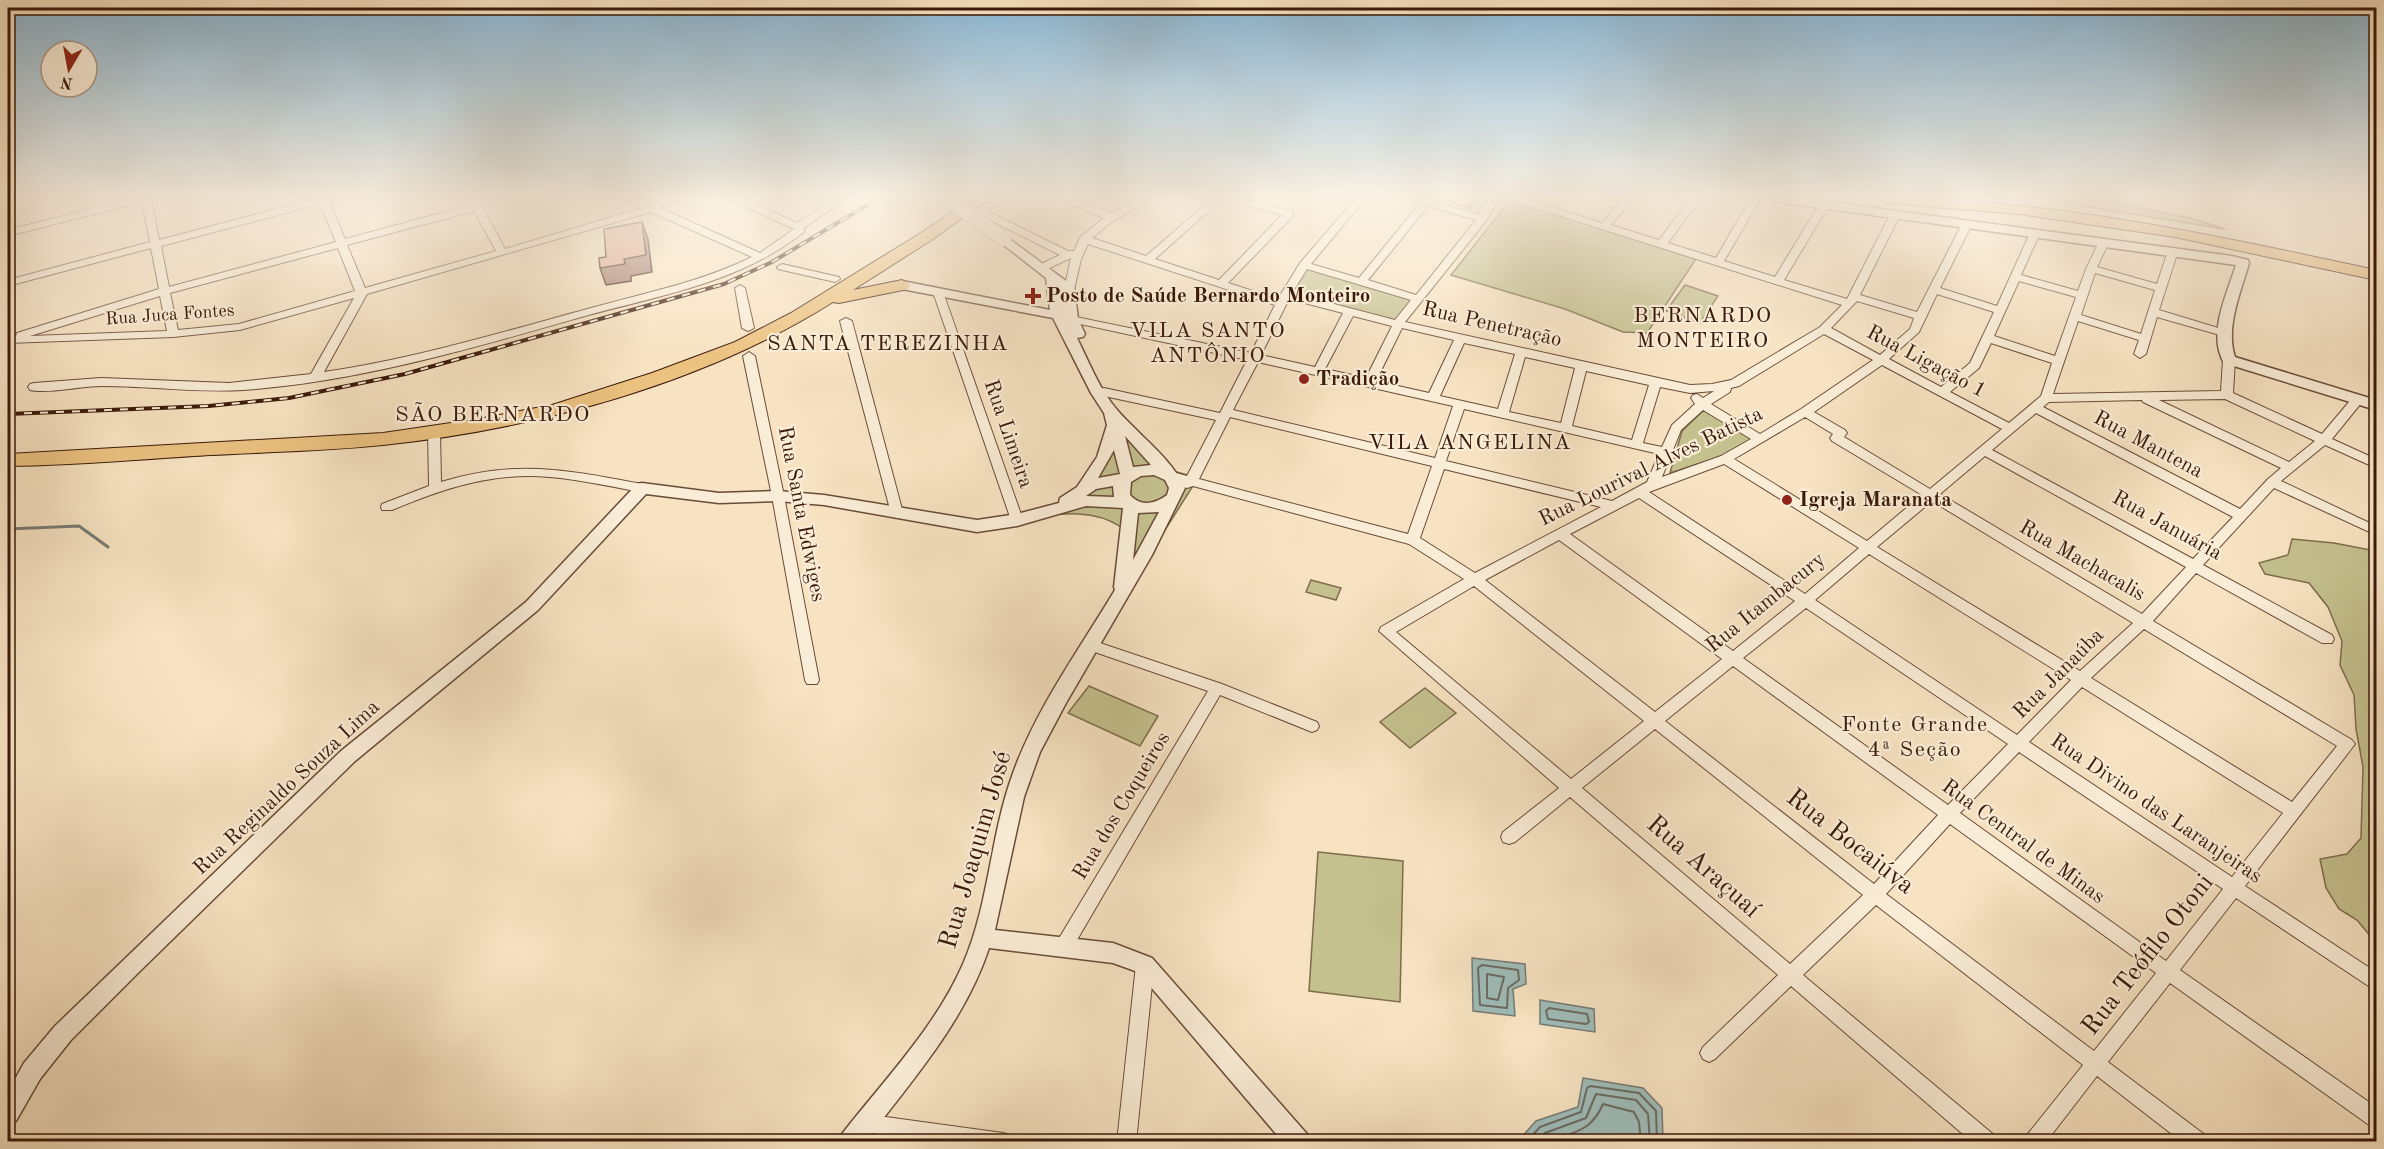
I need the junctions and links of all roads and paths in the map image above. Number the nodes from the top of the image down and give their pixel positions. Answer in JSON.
{"nodes":[{"id":1,"x":2173,"y":251,"type":"edge"},
{"id":2,"x":125,"y":252,"type":"edge"},
{"id":3,"x":156,"y":252,"type":"edge"},
{"id":4,"x":309,"y":252,"type":"edge"},
{"id":5,"x":345,"y":252,"type":"edge"},
{"id":6,"x":507,"y":252,"type":"edge"},
{"id":7,"x":748,"y":252,"type":"edge"},
{"id":8,"x":769,"y":252,"type":"edge"},
{"id":9,"x":885,"y":252,"type":"edge"},
{"id":10,"x":900,"y":252,"type":"edge"},
{"id":11,"x":904,"y":252,"type":"edge"},
{"id":12,"x":1020,"y":252,"type":"edge"},
{"id":13,"x":1071,"y":252,"type":"edge"},
{"id":14,"x":1122,"y":252,"type":"edge"},
{"id":15,"x":1157,"y":252,"type":"edge"},
{"id":16,"x":1252,"y":252,"type":"edge"},
{"id":17,"x":1315,"y":252,"type":"edge"},
{"id":18,"x":1386,"y":252,"type":"edge"},
{"id":19,"x":1456,"y":252,"type":"edge"},
{"id":20,"x":1684,"y":252,"type":"edge"},
{"id":21,"x":1725,"y":252,"type":"edge"},
{"id":22,"x":1796,"y":252,"type":"edge"},
{"id":23,"x":1875,"y":252,"type":"edge"},
{"id":24,"x":1953,"y":252,"type":"edge"},
{"id":25,"x":2026,"y":252,"type":"edge"},
{"id":26,"x":2099,"y":252,"type":"edge"},
{"id":27,"x":2177,"y":252,"type":"edge"},
{"id":28,"x":2267,"y":252,"type":"edge"},
{"id":29,"x":2314,"y":252,"type":"edge"},
{"id":30,"x":502,"y":253,"type":"joint"},
{"id":31,"x":1075,"y":254,"type":"junction"},
{"id":32,"x":760,"y":257,"type":"junction"},
{"id":33,"x":1147,"y":260,"type":"junction"},
{"id":34,"x":1718,"y":263,"type":"junction"},
{"id":35,"x":1304,"y":265,"type":"junction"},
{"id":36,"x":2376,"y":265,"type":"edge"},
{"id":37,"x":782,"y":267,"type":"dead end"},
{"id":38,"x":2091,"y":269,"type":"junction"},
{"id":39,"x":1046,"y":272,"type":"junction"},
{"id":40,"x":2376,"y":275,"type":"edge"},
{"id":41,"x":2014,"y":276,"type":"junction"},
{"id":42,"x":842,"y":281,"type":"junction"},
{"id":43,"x":1778,"y":281,"type":"junction"},
{"id":44,"x":1361,"y":282,"type":"junction"},
{"id":45,"x":8,"y":283,"type":"edge"},
{"id":46,"x":1221,"y":284,"type":"junction"},
{"id":47,"x":902,"y":285,"type":"junction"},
{"id":48,"x":740,"y":288,"type":"dead end"},
{"id":49,"x":2160,"y":288,"type":"junction"},
{"id":50,"x":1933,"y":289,"type":"junction"},
{"id":51,"x":1069,"y":290,"type":"junction"},
{"id":52,"x":165,"y":291,"type":"junction"},
{"id":53,"x":938,"y":292,"type":"junction"},
{"id":54,"x":362,"y":294,"type":"junction"},
{"id":55,"x":2083,"y":296,"type":"junction"},
{"id":56,"x":1284,"y":299,"type":"junction"},
{"id":57,"x":1419,"y":299,"type":"junction"},
{"id":58,"x":1851,"y":300,"type":"junction"},
{"id":59,"x":2000,"y":310,"type":"junction"},
{"id":60,"x":1350,"y":311,"type":"junction"},
{"id":61,"x":2153,"y":312,"type":"junction"},
{"id":62,"x":1065,"y":316,"type":"junction"},
{"id":63,"x":1920,"y":316,"type":"junction"},
{"id":64,"x":2074,"y":316,"type":"junction"},
{"id":65,"x":797,"y":317,"type":"junction"},
{"id":66,"x":846,"y":321,"type":"dead end"},
{"id":67,"x":1398,"y":324,"type":"junction"},
{"id":68,"x":748,"y":328,"type":"junction"},
{"id":69,"x":1824,"y":329,"type":"junction"},
{"id":70,"x":2224,"y":333,"type":"junction"},
{"id":71,"x":173,"y":334,"type":"junction"},
{"id":72,"x":1461,"y":338,"type":"junction"},
{"id":73,"x":1987,"y":338,"type":"junction"},
{"id":74,"x":8,"y":339,"type":"edge"},
{"id":75,"x":2146,"y":339,"type":"junction"},
{"id":76,"x":1521,"y":352,"type":"junction"},
{"id":77,"x":2140,"y":354,"type":"dead end"},
{"id":78,"x":749,"y":356,"type":"dead end"},
{"id":79,"x":1253,"y":358,"type":"junction"},
{"id":80,"x":2229,"y":360,"type":"junction"},
{"id":81,"x":1880,"y":361,"type":"junction"},
{"id":82,"x":2060,"y":362,"type":"junction"},
{"id":83,"x":1581,"y":366,"type":"junction"},
{"id":84,"x":1318,"y":371,"type":"junction"},
{"id":85,"x":315,"y":378,"type":"junction"},
{"id":86,"x":1656,"y":383,"type":"junction"},
{"id":87,"x":1735,"y":383,"type":"junction"},
{"id":88,"x":1369,"y":384,"type":"junction"},
{"id":89,"x":34,"y":387,"type":"dead end"},
{"id":90,"x":1690,"y":389,"type":"junction"},
{"id":91,"x":1101,"y":392,"type":"junction"},
{"id":92,"x":1941,"y":393,"type":"junction"},
{"id":93,"x":2227,"y":394,"type":"junction"},
{"id":94,"x":2142,"y":397,"type":"junction"},
{"id":95,"x":1433,"y":398,"type":"junction"},
{"id":96,"x":2046,"y":398,"type":"junction"},
{"id":97,"x":2358,"y":399,"type":"junction"},
{"id":98,"x":1702,"y":404,"type":"junction"},
{"id":99,"x":1460,"y":405,"type":"junction"},
{"id":100,"x":2376,"y":405,"type":"edge"},
{"id":101,"x":2036,"y":408,"type":"junction"},
{"id":102,"x":1805,"y":412,"type":"junction"},
{"id":103,"x":1225,"y":415,"type":"junction"},
{"id":104,"x":1502,"y":415,"type":"junction"},
{"id":105,"x":1112,"y":419,"type":"junction"},
{"id":106,"x":2011,"y":429,"type":"junction"},
{"id":107,"x":1565,"y":430,"type":"junction"},
{"id":108,"x":434,"y":432,"type":"junction"},
{"id":109,"x":1760,"y":439,"type":"junction"},
{"id":110,"x":2324,"y":440,"type":"junction"},
{"id":111,"x":1636,"y":446,"type":"junction"},
{"id":112,"x":8,"y":448,"type":"edge"},
{"id":113,"x":1985,"y":451,"type":"junction"},
{"id":114,"x":1666,"y":452,"type":"junction"},
{"id":115,"x":1725,"y":459,"type":"junction"},
{"id":116,"x":8,"y":460,"type":"edge"},
{"id":117,"x":1438,"y":463,"type":"junction"},
{"id":118,"x":2376,"y":464,"type":"edge"},
{"id":119,"x":2289,"y":467,"type":"junction"},
{"id":120,"x":1168,"y":474,"type":"junction"},
{"id":121,"x":1127,"y":477,"type":"junction"},
{"id":122,"x":1192,"y":479,"type":"junction"},
{"id":123,"x":2272,"y":482,"type":"junction"},
{"id":124,"x":435,"y":488,"type":"junction"},
{"id":125,"x":642,"y":488,"type":"junction"},
{"id":126,"x":1646,"y":489,"type":"junction"},
{"id":127,"x":778,"y":496,"type":"junction"},
{"id":128,"x":1083,"y":496,"type":"junction"},
{"id":129,"x":1930,"y":496,"type":"junction"},
{"id":130,"x":1174,"y":498,"type":"junction"},
{"id":131,"x":1129,"y":504,"type":"junction"},
{"id":132,"x":1616,"y":506,"type":"junction"},
{"id":133,"x":387,"y":507,"type":"dead end"},
{"id":134,"x":897,"y":513,"type":"junction"},
{"id":135,"x":2242,"y":516,"type":"junction"},
{"id":136,"x":1017,"y":520,"type":"junction"},
{"id":137,"x":1129,"y":525,"type":"junction"},
{"id":138,"x":2376,"y":531,"type":"edge"},
{"id":139,"x":1560,"y":534,"type":"junction"},
{"id":140,"x":1413,"y":540,"type":"junction"},
{"id":141,"x":1869,"y":548,"type":"junction"},
{"id":142,"x":2194,"y":565,"type":"junction"},
{"id":143,"x":1475,"y":579,"type":"junction"},
{"id":144,"x":1121,"y":594,"type":"junction"},
{"id":145,"x":1806,"y":600,"type":"junction"},
{"id":146,"x":2144,"y":621,"type":"junction"},
{"id":147,"x":1386,"y":631,"type":"joint"},
{"id":148,"x":2327,"y":639,"type":"dead end"},
{"id":149,"x":1091,"y":645,"type":"junction"},
{"id":150,"x":1732,"y":657,"type":"junction"},
{"id":151,"x":812,"y":680,"type":"dead end"},
{"id":152,"x":2081,"y":680,"type":"junction"},
{"id":153,"x":1217,"y":688,"type":"junction"},
{"id":154,"x":1653,"y":720,"type":"junction"},
{"id":155,"x":1312,"y":726,"type":"dead end"},
{"id":156,"x":2020,"y":744,"type":"junction"},
{"id":157,"x":2347,"y":744,"type":"joint"},
{"id":158,"x":1572,"y":788,"type":"junction"},
{"id":159,"x":2295,"y":812,"type":"junction"},
{"id":160,"x":1949,"y":814,"type":"junction"},
{"id":161,"x":1509,"y":837,"type":"dead end"},
{"id":162,"x":2234,"y":888,"type":"junction"},
{"id":163,"x":1875,"y":895,"type":"junction"},
{"id":164,"x":983,"y":938,"type":"junction"},
{"id":165,"x":1064,"y":946,"type":"junction"},
{"id":166,"x":1145,"y":965,"type":"junction"},
{"id":167,"x":2168,"y":972,"type":"junction"},
{"id":168,"x":1790,"y":975,"type":"junction"},
{"id":169,"x":2376,"y":981,"type":"edge"},
{"id":170,"x":1709,"y":1053,"type":"dead end"},
{"id":171,"x":2095,"y":1064,"type":"junction"},
{"id":172,"x":8,"y":1113,"type":"edge"},
{"id":173,"x":2376,"y":1118,"type":"edge"},
{"id":174,"x":864,"y":1123,"type":"junction"},
{"id":175,"x":850,"y":1142,"type":"edge"},
{"id":176,"x":1003,"y":1142,"type":"edge"},
{"id":177,"x":1126,"y":1142,"type":"edge"},
{"id":178,"x":1299,"y":1142,"type":"edge"},
{"id":179,"x":1987,"y":1142,"type":"edge"},
{"id":180,"x":2034,"y":1142,"type":"edge"},
{"id":181,"x":2198,"y":1142,"type":"edge"}],
"edges":[{"from":1,"to":49,"type":"street"},
{"from":2,"to":45,"type":"street"},
{"from":3,"to":52,"type":"street"},
{"from":4,"to":52,"type":"street"},
{"from":5,"to":54,"type":"street"},
{"from":6,"to":30,"type":"street","name":"Rua Juca Fontes"},
{"from":7,"to":32,"type":"street"},
{"from":8,"to":32,"type":"street"},
{"from":9,"to":42,"type":"highway"},
{"from":10,"to":42,"type":"highway"},
{"from":11,"to":47,"type":"highway"},
{"from":12,"to":39,"type":"street","bridge":true},
{"from":13,"to":31,"type":"street"},
{"from":14,"to":33,"type":"street","name":"Rua Penetração"},
{"from":15,"to":33,"type":"street"},
{"from":16,"to":46,"type":"street"},
{"from":17,"to":35,"type":"street"},
{"from":18,"to":44,"type":"street"},
{"from":19,"to":57,"type":"street"},
{"from":20,"to":34,"type":"street"},
{"from":21,"to":34,"type":"street"},
{"from":22,"to":43,"type":"street"},
{"from":23,"to":58,"type":"street"},
{"from":24,"to":50,"type":"street","name":"Rua Lourival Alves Batista"},
{"from":25,"to":41,"type":"street"},
{"from":26,"to":38,"type":"street"},
{"from":27,"to":70,"type":"street"},
{"from":28,"to":40,"type":"highway"},
{"from":29,"to":36,"type":"highway"},
{"from":30,"to":54,"type":"street","name":"Rua Juca Fontes"},
{"from":31,"to":39,"type":"street"},
{"from":31,"to":51,"type":"street"},
{"from":32,"to":85,"type":"street"},
{"from":33,"to":46,"type":"street","name":"Rua Penetração"},
{"from":34,"to":43,"type":"street"},
{"from":35,"to":44,"type":"street"},
{"from":35,"to":56,"type":"street"},
{"from":37,"to":42,"type":"street"},
{"from":38,"to":49,"type":"street"},
{"from":38,"to":55,"type":"street"},
{"from":39,"to":51,"type":"street"},
{"from":39,"to":62,"type":"street"},
{"from":41,"to":55,"type":"street"},
{"from":41,"to":59,"type":"street"},
{"from":42,"to":65,"type":"highway"},
{"from":42,"to":68,"type":"highway"},
{"from":43,"to":58,"type":"street"},
{"from":44,"to":57,"type":"street"},
{"from":46,"to":56,"type":"street","name":"Rua Penetração"},
{"from":47,"to":53,"type":"street"},
{"from":47,"to":65,"type":"highway"},
{"from":48,"to":68,"type":"street"},
{"from":49,"to":61,"type":"street"},
{"from":50,"to":59,"type":"street"},
{"from":50,"to":63,"type":"street","name":"Rua Lourival Alves Batista"},
{"from":51,"to":62,"type":"street"},
{"from":52,"to":71,"type":"street"},
{"from":52,"to":74,"type":"street"},
{"from":53,"to":62,"type":"street"},
{"from":53,"to":136,"type":"street","name":"Rua Limeira"},
{"from":54,"to":71,"type":"street","name":"Rua Juca Fontes"},
{"from":54,"to":85,"type":"street"},
{"from":55,"to":64,"type":"street"},
{"from":56,"to":60,"type":"street","name":"Rua Penetração"},
{"from":56,"to":79,"type":"street"},
{"from":57,"to":67,"type":"street"},
{"from":58,"to":63,"type":"street"},
{"from":58,"to":69,"type":"street"},
{"from":59,"to":73,"type":"street"},
{"from":60,"to":67,"type":"street","name":"Rua Penetração"},
{"from":60,"to":84,"type":"street"},
{"from":61,"to":70,"type":"street"},
{"from":61,"to":75,"type":"street"},
{"from":62,"to":79,"type":"street"},
{"from":62,"to":91,"type":"street"},
{"from":63,"to":81,"type":"street","name":"Rua Lourival Alves Batista"},
{"from":64,"to":75,"type":"street"},
{"from":64,"to":82,"type":"street"},
{"from":65,"to":108,"type":"highway"},
{"from":66,"to":134,"type":"street"},
{"from":67,"to":72,"type":"street","name":"Rua Penetração"},
{"from":67,"to":88,"type":"street"},
{"from":68,"to":112,"type":"highway"},
{"from":69,"to":81,"type":"street","name":"Rua Ligação 1"},
{"from":69,"to":87,"type":"street"},
{"from":70,"to":80,"type":"street"},
{"from":71,"to":74,"type":"street","name":"Rua Juca Fontes"},
{"from":72,"to":76,"type":"street","name":"Rua Penetração"},
{"from":72,"to":95,"type":"street"},
{"from":73,"to":82,"type":"street"},
{"from":73,"to":92,"type":"street"},
{"from":75,"to":77,"type":"street"},
{"from":76,"to":83,"type":"street","name":"Rua Penetração"},
{"from":76,"to":104,"type":"street"},
{"from":78,"to":127,"type":"street","name":"Rua Santa Edwiges"},
{"from":79,"to":84,"type":"street"},
{"from":79,"to":103,"type":"street"},
{"from":80,"to":93,"type":"street"},
{"from":80,"to":97,"type":"street"},
{"from":81,"to":92,"type":"street","name":"Rua Ligação 1"},
{"from":81,"to":102,"type":"street","name":"Rua Lourival Alves Batista"},
{"from":82,"to":96,"type":"street"},
{"from":83,"to":86,"type":"street","name":"Rua Penetração"},
{"from":83,"to":107,"type":"street"},
{"from":84,"to":88,"type":"street"},
{"from":85,"to":89,"type":"street"},
{"from":86,"to":90,"type":"street","name":"Rua Penetração"},
{"from":86,"to":111,"type":"street"},
{"from":87,"to":90,"type":"street","name":"Rua Penetração"},
{"from":87,"to":98,"type":"street"},
{"from":88,"to":95,"type":"street"},
{"from":90,"to":98,"type":"street"},
{"from":91,"to":103,"type":"street"},
{"from":91,"to":105,"type":"street"},
{"from":92,"to":106,"type":"street","name":"Rua Ligação 1"},
{"from":93,"to":94,"type":"street"},
{"from":93,"to":110,"type":"street"},
{"from":94,"to":96,"type":"street"},
{"from":94,"to":119,"type":"street"},
{"from":95,"to":99,"type":"street"},
{"from":96,"to":101,"type":"street","name":"Rua Itambacury"},
{"from":97,"to":100,"type":"street"},
{"from":97,"to":110,"type":"street","name":"Rua Janaúba"},
{"from":98,"to":109,"type":"street"},
{"from":98,"to":114,"type":"street"},
{"from":99,"to":104,"type":"street"},
{"from":99,"to":117,"type":"street"},
{"from":101,"to":106,"type":"street","name":"Rua Itambacury"},
{"from":101,"to":135,"type":"street","name":"Rua Mantena"},
{"from":102,"to":109,"type":"street","name":"Rua Lourival Alves Batista"},
{"from":102,"to":129,"type":"street","name":"Rua Machacalis"},
{"from":103,"to":117,"type":"street"},
{"from":103,"to":122,"type":"street"},
{"from":104,"to":107,"type":"street"},
{"from":105,"to":120,"type":"street"},
{"from":105,"to":121,"type":"street"},
{"from":105,"to":128,"type":"street"},
{"from":106,"to":113,"type":"street","name":"Rua Itambacury"},
{"from":107,"to":111,"type":"street"},
{"from":108,"to":116,"type":"highway"},
{"from":108,"to":124,"type":"street"},
{"from":109,"to":115,"type":"street","name":"Rua Lourival Alves Batista"},
{"from":110,"to":118,"type":"street"},
{"from":110,"to":119,"type":"street","name":"Rua Janaúba"},
{"from":111,"to":114,"type":"street"},
{"from":113,"to":129,"type":"street","name":"Rua Itambacury"},
{"from":113,"to":142,"type":"street","name":"Rua Januária"},
{"from":114,"to":126,"type":"street"},
{"from":115,"to":126,"type":"street","name":"Rua Lourival Alves Batista"},
{"from":115,"to":141,"type":"street"},
{"from":117,"to":132,"type":"street"},
{"from":117,"to":140,"type":"street"},
{"from":119,"to":123,"type":"street","name":"Rua Janaúba"},
{"from":120,"to":121,"type":"street"},
{"from":120,"to":122,"type":"street","name":"Rua Bocaiúva"},
{"from":120,"to":130,"type":"street"},
{"from":121,"to":128,"type":"street"},
{"from":121,"to":131,"type":"street"},
{"from":122,"to":130,"type":"street"},
{"from":122,"to":140,"type":"street","name":"Rua Bocaiúva"},
{"from":123,"to":135,"type":"street","name":"Rua Janaúba"},
{"from":123,"to":138,"type":"street"},
{"from":124,"to":125,"type":"street"},
{"from":124,"to":133,"type":"street"},
{"from":125,"to":127,"type":"street"},
{"from":125,"to":172,"type":"street","name":"Rua Reginaldo Souza Lima"},
{"from":126,"to":132,"type":"street","name":"Rua Lourival Alves Batista"},
{"from":126,"to":145,"type":"street","name":"Rua Divino das Laranjeiras"},
{"from":127,"to":134,"type":"street"},
{"from":127,"to":151,"type":"street","name":"Rua Santa Edwiges"},
{"from":128,"to":131,"type":"street"},
{"from":128,"to":136,"type":"street"},
{"from":128,"to":137,"type":"street"},
{"from":129,"to":141,"type":"street","name":"Rua Itambacury"},
{"from":129,"to":146,"type":"street","name":"Rua Machacalis"},
{"from":130,"to":131,"type":"street"},
{"from":130,"to":144,"type":"street","name":"Rua Joaquim José"},
{"from":131,"to":137,"type":"street","name":"Rua Joaquim José"},
{"from":132,"to":139,"type":"street","name":"Rua Lourival Alves Batista"},
{"from":134,"to":136,"type":"street"},
{"from":135,"to":142,"type":"street","name":"Rua Janaúba"},
{"from":137,"to":144,"type":"street","name":"Rua Joaquim José"},
{"from":139,"to":143,"type":"street","name":"Rua Lourival Alves Batista"},
{"from":139,"to":150,"type":"street","name":"Rua Central de Minas"},
{"from":140,"to":143,"type":"street","name":"Rua Bocaiúva"},
{"from":141,"to":145,"type":"street","name":"Rua Itambacury"},
{"from":141,"to":152,"type":"street"},
{"from":142,"to":146,"type":"street","name":"Rua Janaúba"},
{"from":142,"to":148,"type":"street","name":"Rua Januária"},
{"from":143,"to":147,"type":"street","name":"Rua Lourival Alves Batista"},
{"from":143,"to":154,"type":"street","name":"Rua Bocaiúva"},
{"from":144,"to":149,"type":"street","name":"Rua Joaquim José"},
{"from":145,"to":150,"type":"street","name":"Rua Itambacury"},
{"from":145,"to":156,"type":"street","name":"Rua Divino das Laranjeiras"},
{"from":146,"to":152,"type":"street","name":"Rua Janaúba"},
{"from":146,"to":157,"type":"street","name":"Rua Machacalis"},
{"from":147,"to":158,"type":"street","name":"Rua Araçuaí"},
{"from":149,"to":153,"type":"street"},
{"from":149,"to":164,"type":"street","name":"Rua Joaquim José"},
{"from":150,"to":154,"type":"street","name":"Rua Itambacury"},
{"from":150,"to":160,"type":"street","name":"Rua Central de Minas"},
{"from":152,"to":156,"type":"street","name":"Rua Janaúba"},
{"from":152,"to":159,"type":"street"},
{"from":153,"to":155,"type":"street"},
{"from":153,"to":165,"type":"street","name":"Rua dos Coqueiros"},
{"from":154,"to":158,"type":"street","name":"Rua Itambacury"},
{"from":154,"to":163,"type":"street","name":"Rua Bocaiúva"},
{"from":156,"to":160,"type":"street","name":"Rua Janaúba"},
{"from":156,"to":162,"type":"street","name":"Rua Divino das Laranjeiras"},
{"from":157,"to":159,"type":"street","name":"Rua Teófilo Otoni"},
{"from":158,"to":161,"type":"street","name":"Rua Itambacury"},
{"from":158,"to":168,"type":"street","name":"Rua Araçuaí"},
{"from":159,"to":162,"type":"street","name":"Rua Teófilo Otoni"},
{"from":160,"to":163,"type":"street","name":"Rua Janaúba"},
{"from":160,"to":167,"type":"street","name":"Rua Central de Minas"},
{"from":162,"to":167,"type":"street","name":"Rua Teófilo Otoni"},
{"from":162,"to":169,"type":"street","name":"Rua Divino das Laranjeiras"},
{"from":163,"to":168,"type":"street","name":"Rua Janaúba"},
{"from":163,"to":171,"type":"street","name":"Rua Bocaiúva"},
{"from":164,"to":165,"type":"street"},
{"from":164,"to":174,"type":"street","name":"Rua Joaquim José"},
{"from":165,"to":166,"type":"street"},
{"from":166,"to":177,"type":"street"},
{"from":166,"to":178,"type":"street"},
{"from":167,"to":171,"type":"street","name":"Rua Teófilo Otoni"},
{"from":167,"to":173,"type":"street","name":"Rua Central de Minas"},
{"from":168,"to":170,"type":"street","name":"Rua Janaúba"},
{"from":168,"to":179,"type":"street","name":"Rua Araçuaí"},
{"from":171,"to":180,"type":"street","name":"Rua Teófilo Otoni"},
{"from":171,"to":181,"type":"street","name":"Rua Bocaiúva"},
{"from":174,"to":175,"type":"street","name":"Rua Joaquim José"},
{"from":174,"to":176,"type":"street"}]}
